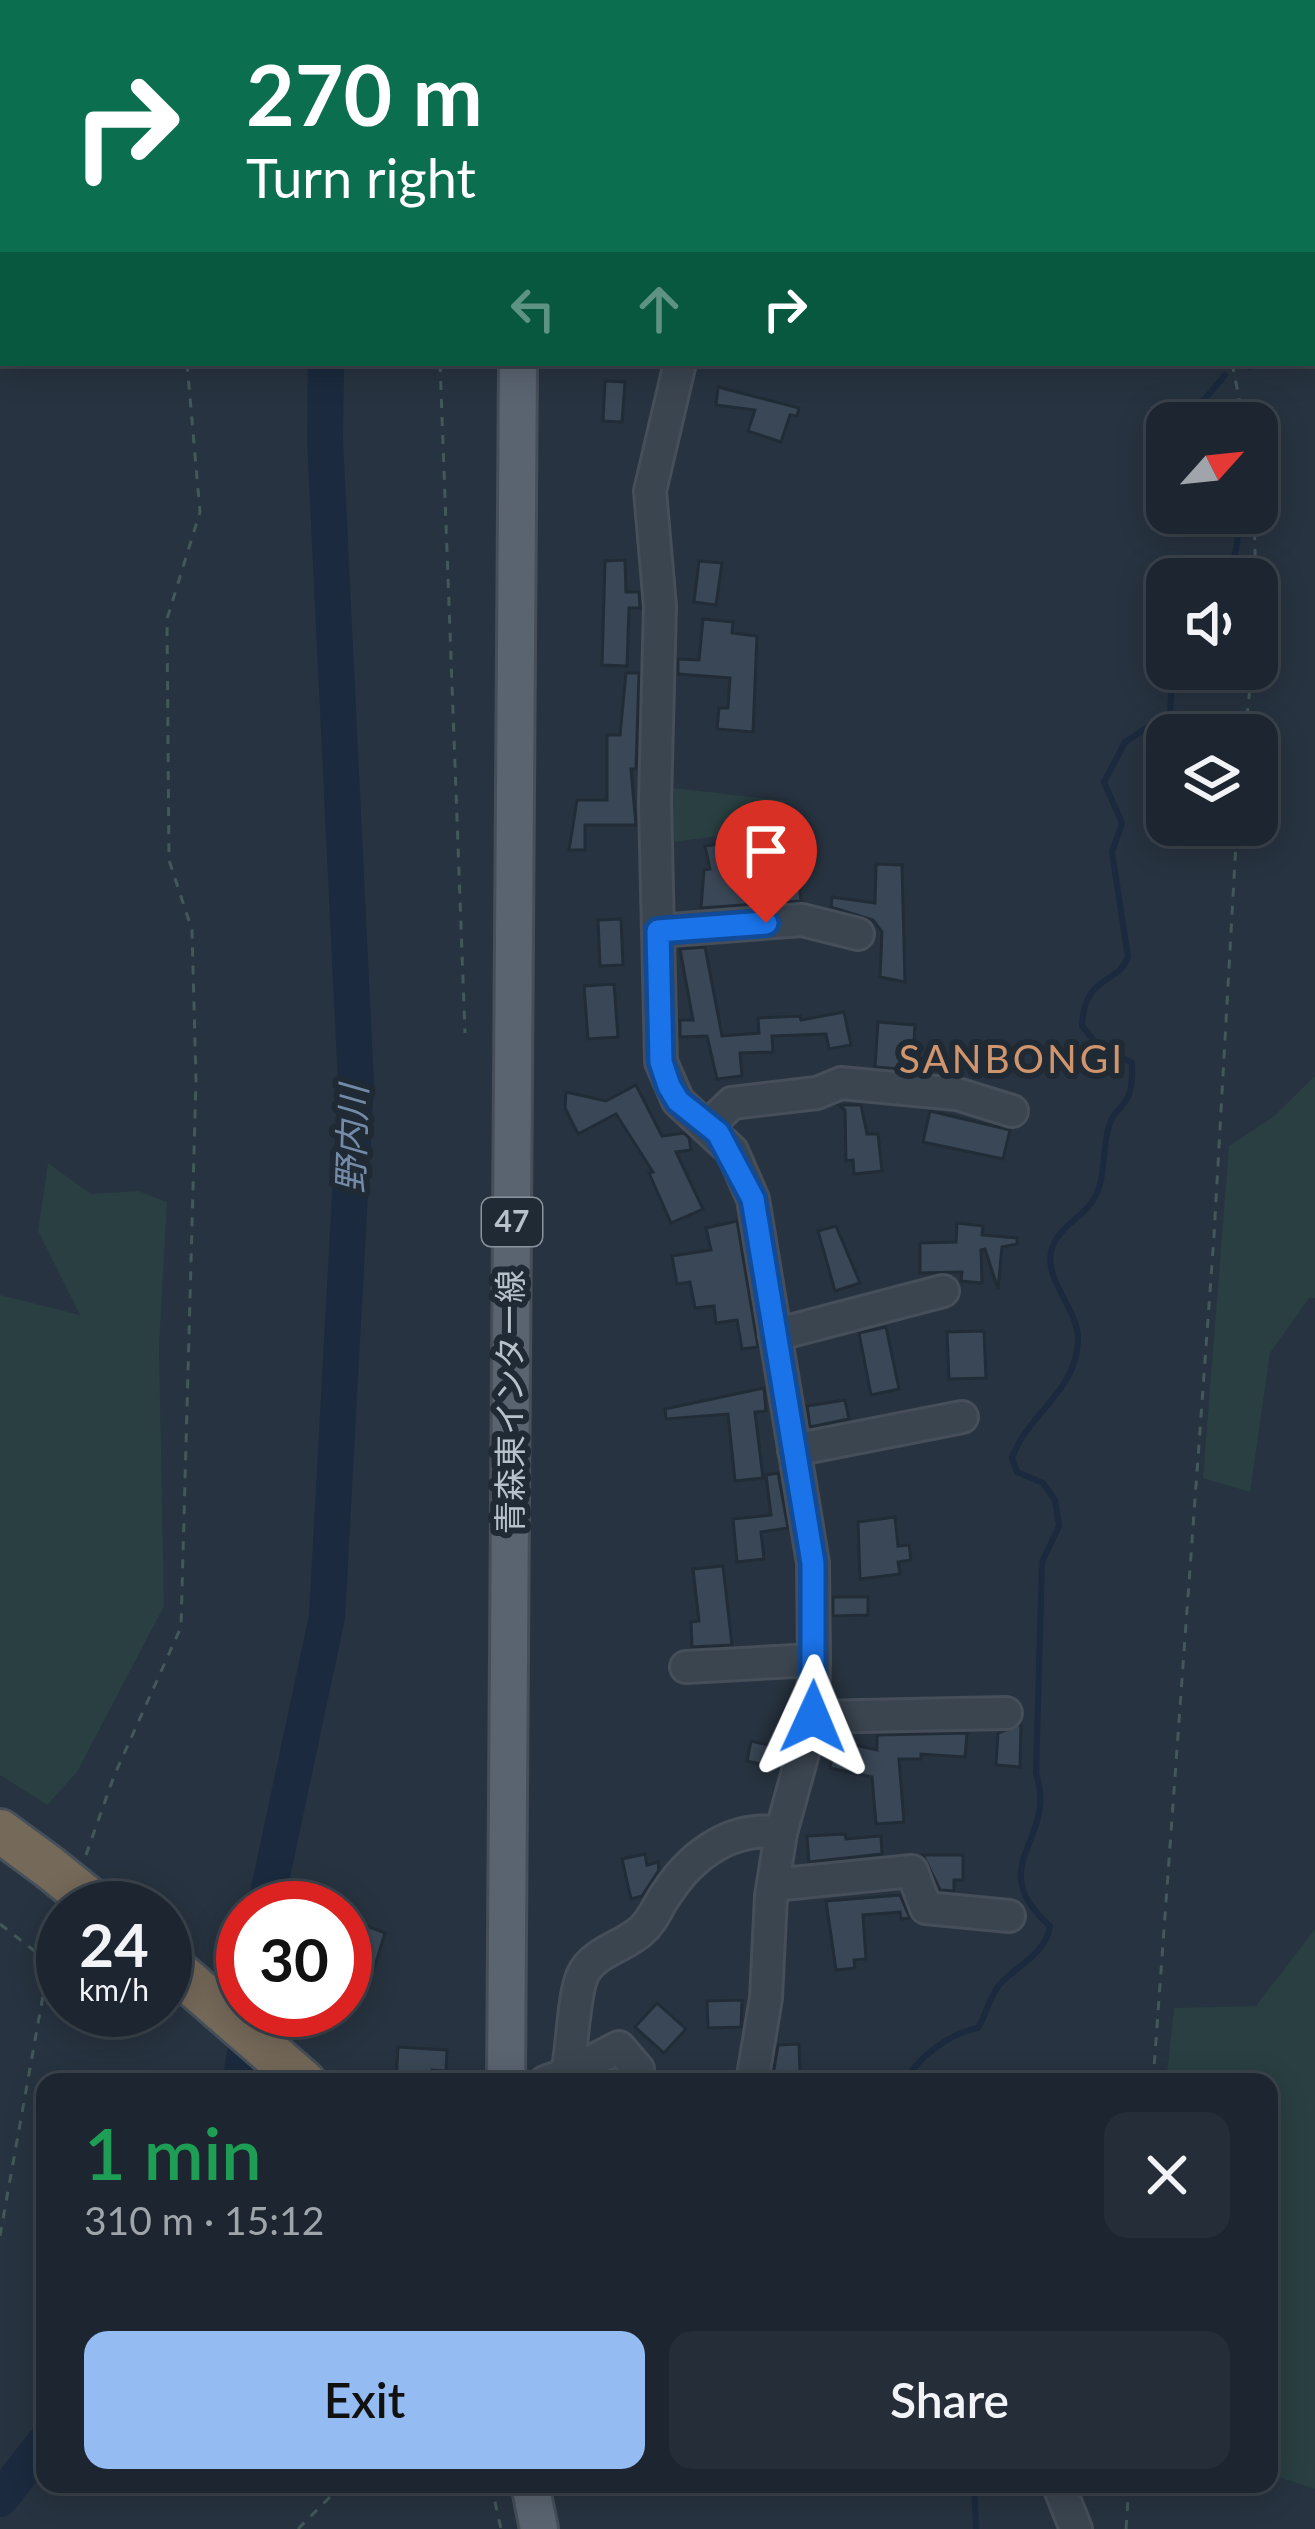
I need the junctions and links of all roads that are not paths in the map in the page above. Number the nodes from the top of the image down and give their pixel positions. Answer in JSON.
{"nodes":[{"id":1,"x":518,"y":366,"type":"edge"},
{"id":2,"x":679,"y":366,"type":"edge"},
{"id":3,"x":658,"y":931,"type":"junction"},
{"id":4,"x":858,"y":934,"type":"dead end"},
{"id":5,"x":1012,"y":1111,"type":"dead end"},
{"id":6,"x":709,"y":1126,"type":"junction"},
{"id":7,"x":943,"y":1291,"type":"dead end"},
{"id":8,"x":775,"y":1334,"type":"junction"},
{"id":9,"x":962,"y":1417,"type":"dead end"},
{"id":10,"x":794,"y":1450,"type":"junction"},
{"id":11,"x":814,"y":1660,"type":"junction"},
{"id":12,"x":686,"y":1667,"type":"dead end"},
{"id":13,"x":1006,"y":1713,"type":"dead end"},
{"id":14,"x":813,"y":1717,"type":"junction"},
{"id":15,"x":0,"y":1831,"type":"edge"},
{"id":16,"x":781,"y":1833,"type":"junction"},
{"id":17,"x":78,"y":1881,"type":"edge"},
{"id":18,"x":773,"y":1885,"type":"junction"},
{"id":19,"x":1009,"y":1916,"type":"dead end"},
{"id":20,"x":192,"y":1985,"type":"edge"},
{"id":21,"x":638,"y":2068,"type":"dead end"},
{"id":22,"x":294,"y":2073,"type":"edge"},
{"id":23,"x":506,"y":2073,"type":"edge"},
{"id":24,"x":563,"y":2073,"type":"edge"},
{"id":25,"x":572,"y":2073,"type":"edge"},
{"id":26,"x":753,"y":2073,"type":"edge"},
{"id":27,"x":532,"y":2493,"type":"edge"},
{"id":28,"x":1062,"y":2493,"type":"edge"},
{"id":29,"x":539,"y":2529,"type":"edge"},
{"id":30,"x":1076,"y":2529,"type":"edge"}],
"edges":[{"from":1,"to":23,"type":"main road","name":"青森東インター線","number":"47"},
{"from":2,"to":3,"type":"street"},
{"from":3,"to":4,"type":"street"},
{"from":3,"to":6,"type":"street"},
{"from":5,"to":6,"type":"street"},
{"from":6,"to":8,"type":"street"},
{"from":7,"to":8,"type":"street"},
{"from":8,"to":10,"type":"street"},
{"from":9,"to":10,"type":"street"},
{"from":10,"to":11,"type":"street"},
{"from":11,"to":12,"type":"street"},
{"from":11,"to":14,"type":"street"},
{"from":13,"to":14,"type":"street"},
{"from":14,"to":16,"type":"street"},
{"from":15,"to":17,"type":"highway","bridge":true},
{"from":16,"to":18,"type":"street"},
{"from":16,"to":24,"type":"street"},
{"from":18,"to":19,"type":"street"},
{"from":18,"to":26,"type":"street"},
{"from":20,"to":22,"type":"highway"},
{"from":21,"to":25,"type":"street"},
{"from":27,"to":29,"type":"main road"},
{"from":28,"to":30,"type":"street"}]}
